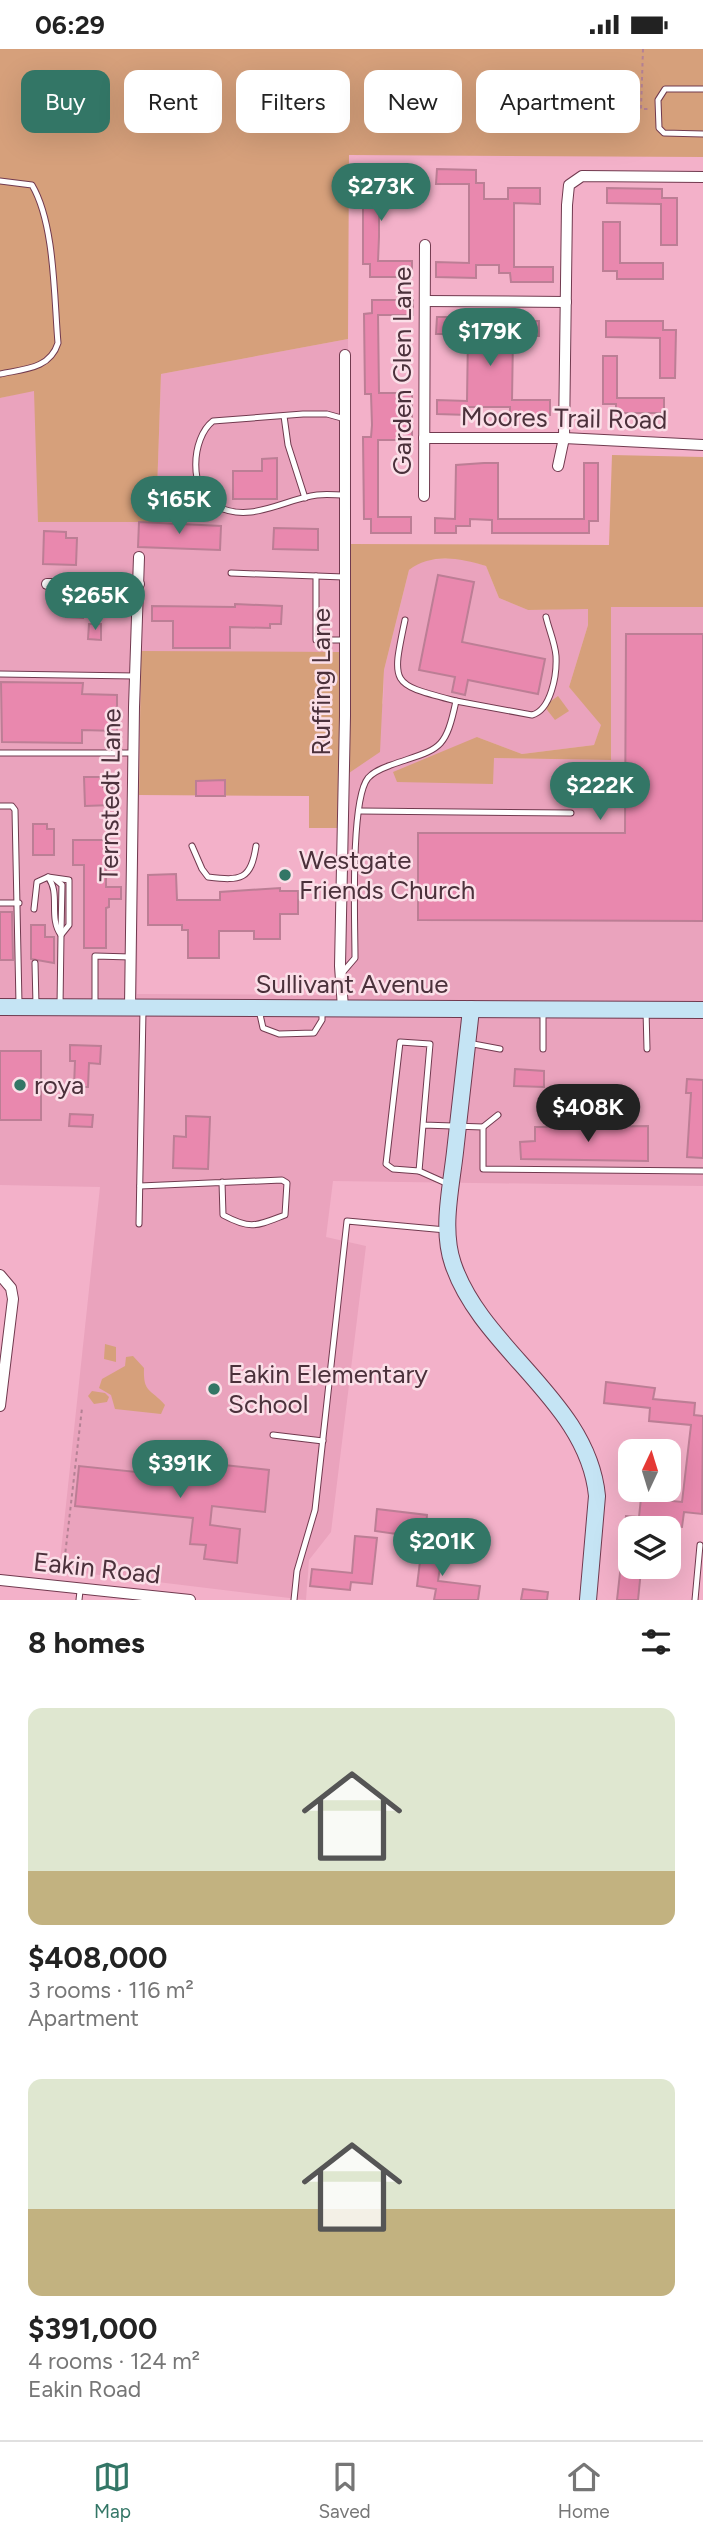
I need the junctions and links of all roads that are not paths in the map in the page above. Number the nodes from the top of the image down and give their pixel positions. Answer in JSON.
{"nodes":[{"id":1,"x":703,"y":89,"type":"edge"},
{"id":2,"x":703,"y":134,"type":"edge"},
{"id":3,"x":703,"y":177,"type":"edge"},
{"id":4,"x":0,"y":181,"type":"edge"},
{"id":5,"x":425,"y":245,"type":"dead end"},
{"id":6,"x":425,"y":301,"type":"junction"},
{"id":7,"x":566,"y":302,"type":"junction"},
{"id":8,"x":345,"y":355,"type":"dead end"},
{"id":9,"x":0,"y":374,"type":"edge"},
{"id":10,"x":284,"y":416,"type":"junction"},
{"id":11,"x":345,"y":419,"type":"junction"},
{"id":12,"x":424,"y":438,"type":"junction"},
{"id":13,"x":564,"y":438,"type":"junction"},
{"id":14,"x":703,"y":445,"type":"edge"},
{"id":15,"x":558,"y":466,"type":"dead end"},
{"id":16,"x":345,"y":495,"type":"junction"},
{"id":17,"x":424,"y":496,"type":"dead end"},
{"id":18,"x":305,"y":498,"type":"junction"},
{"id":19,"x":139,"y":557,"type":"dead end"},
{"id":20,"x":231,"y":573,"type":"dead end"},
{"id":21,"x":316,"y":576,"type":"junction"},
{"id":22,"x":344,"y":577,"type":"junction"},
{"id":23,"x":47,"y":584,"type":"dead end"},
{"id":24,"x":139,"y":584,"type":"junction"},
{"id":25,"x":546,"y":617,"type":"dead end"},
{"id":26,"x":405,"y":620,"type":"dead end"},
{"id":27,"x":344,"y":640,"type":"junction"},
{"id":28,"x":0,"y":674,"type":"edge"},
{"id":29,"x":135,"y":676,"type":"junction"},
{"id":30,"x":456,"y":701,"type":"junction"},
{"id":31,"x":0,"y":753,"type":"edge"},
{"id":32,"x":133,"y":753,"type":"junction"},
{"id":33,"x":0,"y":806,"type":"edge"},
{"id":34,"x":360,"y":811,"type":"junction"},
{"id":35,"x":571,"y":813,"type":"dead end"},
{"id":36,"x":192,"y":846,"type":"dead end"},
{"id":37,"x":256,"y":846,"type":"dead end"},
{"id":38,"x":48,"y":877,"type":"junction"},
{"id":39,"x":0,"y":903,"type":"edge"},
{"id":40,"x":19,"y":903,"type":"junction"},
{"id":41,"x":34,"y":909,"type":"dead end"},
{"id":42,"x":61,"y":935,"type":"junction"},
{"id":43,"x":131,"y":957,"type":"junction"},
{"id":44,"x":35,"y":963,"type":"dead end"},
{"id":45,"x":341,"y":974,"type":"junction"},
{"id":46,"x":0,"y":1007,"type":"edge"},
{"id":47,"x":27,"y":1007,"type":"junction"},
{"id":48,"x":60,"y":1007,"type":"junction"},
{"id":49,"x":95,"y":1007,"type":"junction"},
{"id":50,"x":137,"y":1007,"type":"junction"},
{"id":51,"x":259,"y":1008,"type":"junction"},
{"id":52,"x":323,"y":1008,"type":"junction"},
{"id":53,"x":343,"y":1008,"type":"junction"},
{"id":54,"x":471,"y":1009,"type":"junction"},
{"id":55,"x":543,"y":1009,"type":"junction"},
{"id":56,"x":646,"y":1010,"type":"junction"},
{"id":57,"x":703,"y":1010,"type":"edge"},
{"id":58,"x":467,"y":1043,"type":"junction"},
{"id":59,"x":500,"y":1049,"type":"dead end"},
{"id":60,"x":543,"y":1049,"type":"dead end"},
{"id":61,"x":647,"y":1049,"type":"dead end"},
{"id":62,"x":498,"y":1115,"type":"dead end"},
{"id":63,"x":423,"y":1125,"type":"junction"},
{"id":64,"x":483,"y":1127,"type":"junction"},
{"id":65,"x":458,"y":1128,"type":"junction"},
{"id":66,"x":419,"y":1171,"type":"junction"},
{"id":67,"x":703,"y":1171,"type":"edge"},
{"id":68,"x":222,"y":1182,"type":"junction"},
{"id":69,"x":451,"y":1185,"type":"junction"},
{"id":70,"x":140,"y":1186,"type":"junction"},
{"id":71,"x":139,"y":1224,"type":"dead end"},
{"id":72,"x":447,"y":1230,"type":"junction"},
{"id":73,"x":3,"y":1277,"type":"edge"},
{"id":74,"x":0,"y":1406,"type":"edge"},
{"id":75,"x":273,"y":1435,"type":"dead end"},
{"id":76,"x":323,"y":1441,"type":"junction"},
{"id":77,"x":700,"y":1545,"type":"dead end"},
{"id":78,"x":0,"y":1580,"type":"edge"},
{"id":79,"x":80,"y":1596,"type":"edge"},
{"id":80,"x":190,"y":1600,"type":"edge"},
{"id":81,"x":294,"y":1600,"type":"edge"},
{"id":82,"x":588,"y":1600,"type":"edge"},
{"id":83,"x":695,"y":1600,"type":"edge"}],
"edges":[{"from":1,"to":2,"type":"lane"},
{"from":3,"to":7,"type":"street"},
{"from":4,"to":9,"type":"lane"},
{"from":5,"to":6,"type":"street","name":"Garden Glen Lane"},
{"from":6,"to":7,"type":"street"},
{"from":6,"to":12,"type":"street","name":"Garden Glen Lane"},
{"from":7,"to":13,"type":"street"},
{"from":8,"to":11,"type":"street","name":"Ruffing Lane"},
{"from":10,"to":11,"type":"lane"},
{"from":10,"to":18,"type":"lane"},
{"from":10,"to":18,"type":"lane"},
{"from":11,"to":16,"type":"street","name":"Ruffing Lane"},
{"from":12,"to":13,"type":"street","name":"Moores Trail Road"},
{"from":12,"to":17,"type":"street","name":"Garden Glen Lane"},
{"from":13,"to":14,"type":"street","name":"Moores Trail Road"},
{"from":13,"to":15,"type":"street"},
{"from":16,"to":18,"type":"lane"},
{"from":16,"to":22,"type":"street","name":"Ruffing Lane"},
{"from":19,"to":24,"type":"street","name":"Ternstedt Lane"},
{"from":20,"to":21,"type":"lane"},
{"from":21,"to":22,"type":"lane"},
{"from":21,"to":27,"type":"lane"},
{"from":22,"to":27,"type":"street","name":"Ruffing Lane"},
{"from":23,"to":24,"type":"street"},
{"from":24,"to":29,"type":"street","name":"Ternstedt Lane"},
{"from":25,"to":30,"type":"lane"},
{"from":26,"to":30,"type":"lane"},
{"from":27,"to":45,"type":"street","name":"Ruffing Lane"},
{"from":28,"to":29,"type":"lane"},
{"from":29,"to":32,"type":"street","name":"Ternstedt Lane"},
{"from":30,"to":34,"type":"lane"},
{"from":31,"to":32,"type":"lane"},
{"from":32,"to":43,"type":"street","name":"Ternstedt Lane"},
{"from":33,"to":40,"type":"lane"},
{"from":34,"to":35,"type":"lane"},
{"from":34,"to":45,"type":"lane"},
{"from":36,"to":37,"type":"lane"},
{"from":38,"to":41,"type":"lane"},
{"from":38,"to":42,"type":"lane"},
{"from":38,"to":42,"type":"lane"},
{"from":39,"to":40,"type":"lane"},
{"from":40,"to":47,"type":"lane"},
{"from":42,"to":48,"type":"lane"},
{"from":43,"to":49,"type":"lane"},
{"from":43,"to":50,"type":"street","name":"Ternstedt Lane"},
{"from":44,"to":47,"type":"lane"},
{"from":45,"to":53,"type":"street","name":"Ruffing Lane"},
{"from":46,"to":47,"type":"main road","name":"Sullivant Avenue"},
{"from":47,"to":48,"type":"main road","name":"Sullivant Avenue"},
{"from":48,"to":49,"type":"main road","name":"Sullivant Avenue"},
{"from":49,"to":50,"type":"main road","name":"Sullivant Avenue"},
{"from":50,"to":51,"type":"main road","name":"Sullivant Avenue"},
{"from":50,"to":70,"type":"lane"},
{"from":51,"to":52,"type":"main road","name":"Sullivant Avenue"},
{"from":51,"to":52,"type":"lane"},
{"from":52,"to":53,"type":"main road","name":"Sullivant Avenue"},
{"from":53,"to":54,"type":"main road","name":"Sullivant Avenue"},
{"from":54,"to":55,"type":"main road","name":"Sullivant Avenue"},
{"from":54,"to":58,"type":"main road"},
{"from":55,"to":56,"type":"main road","name":"Sullivant Avenue"},
{"from":55,"to":60,"type":"lane"},
{"from":56,"to":57,"type":"main road","name":"Sullivant Avenue"},
{"from":56,"to":61,"type":"lane"},
{"from":58,"to":59,"type":"lane"},
{"from":58,"to":65,"type":"main road"},
{"from":62,"to":64,"type":"lane"},
{"from":63,"to":65,"type":"lane"},
{"from":63,"to":66,"type":"lane"},
{"from":63,"to":66,"type":"lane"},
{"from":64,"to":65,"type":"lane"},
{"from":64,"to":67,"type":"lane"},
{"from":65,"to":69,"type":"main road"},
{"from":66,"to":69,"type":"lane"},
{"from":68,"to":68,"type":"lane"},
{"from":68,"to":70,"type":"lane"},
{"from":69,"to":72,"type":"main road"},
{"from":70,"to":71,"type":"lane"},
{"from":72,"to":76,"type":"lane"},
{"from":72,"to":82,"type":"main road"},
{"from":73,"to":74,"type":"street"},
{"from":75,"to":76,"type":"lane"},
{"from":76,"to":81,"type":"lane"},
{"from":77,"to":83,"type":"lane"},
{"from":78,"to":79,"type":"street","name":"Eakin Road"},
{"from":79,"to":80,"type":"street","name":"Eakin Road"}]}
